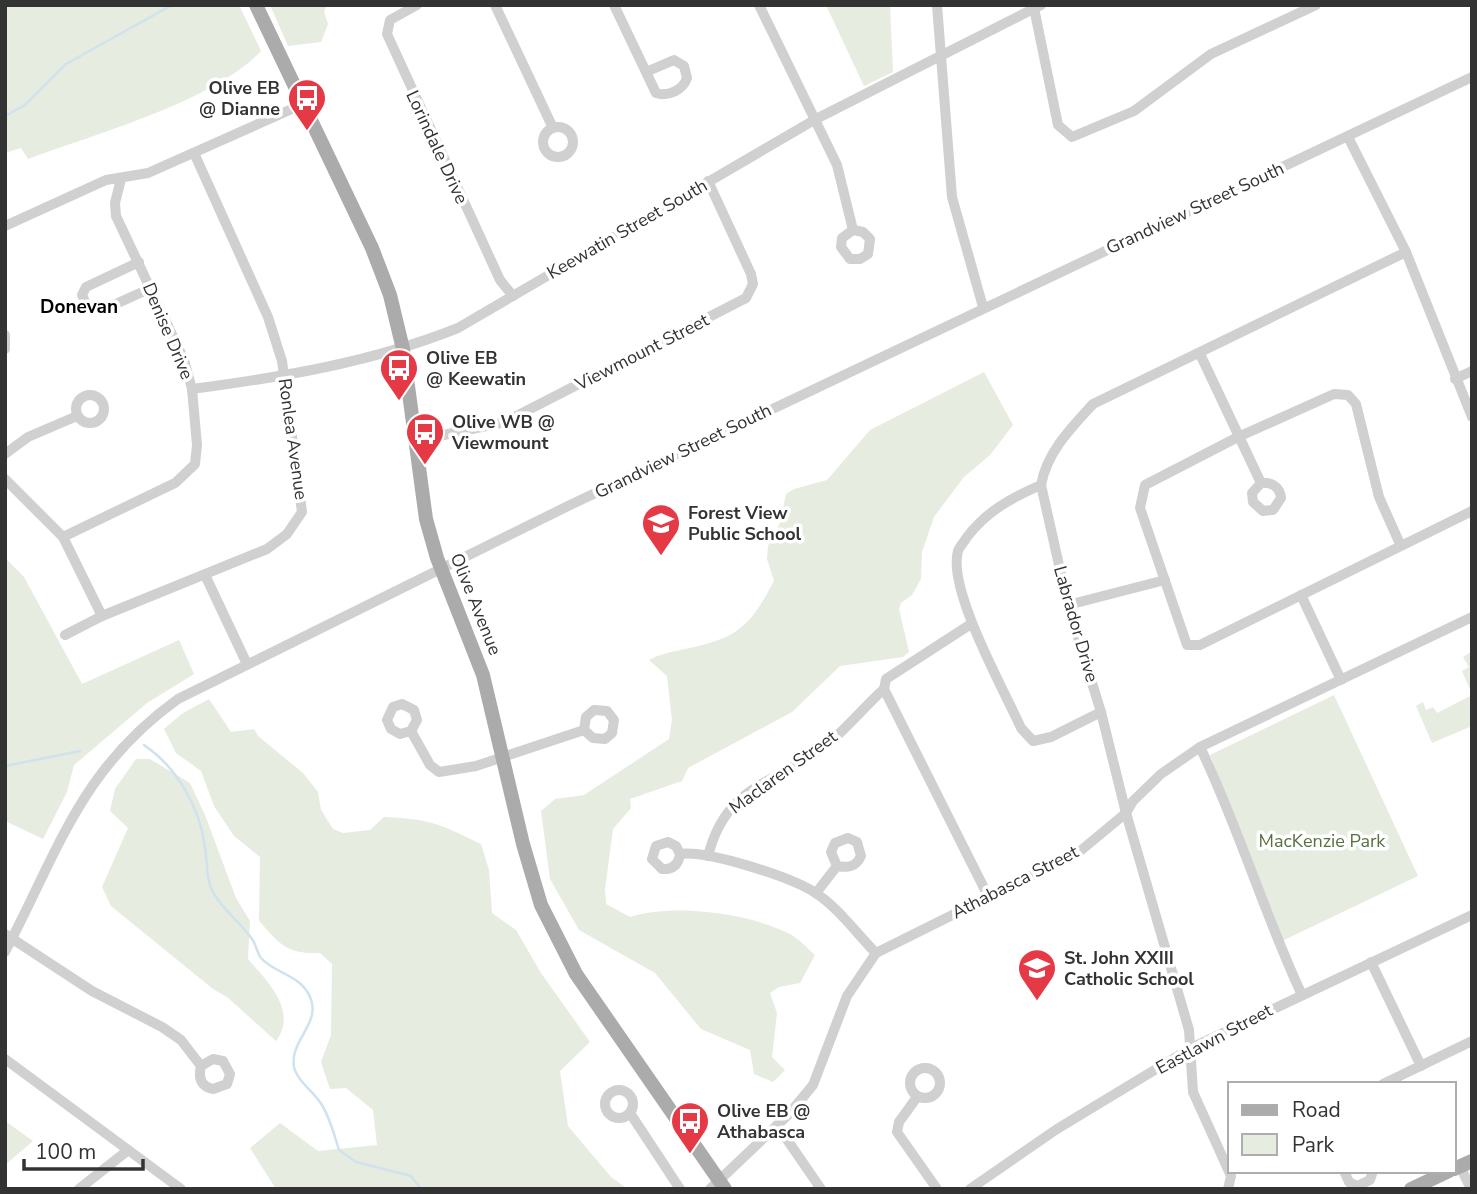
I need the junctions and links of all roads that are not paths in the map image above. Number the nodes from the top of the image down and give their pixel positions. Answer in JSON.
{"nodes":[{"id":1,"x":256,"y":5,"type":"edge"},
{"id":2,"x":417,"y":5,"type":"edge"},
{"id":3,"x":495,"y":5,"type":"edge"},
{"id":4,"x":614,"y":5,"type":"edge"},
{"id":5,"x":760,"y":5,"type":"edge"},
{"id":6,"x":937,"y":5,"type":"edge"},
{"id":7,"x":1316,"y":5,"type":"edge"},
{"id":8,"x":1038,"y":7,"type":"edge"},
{"id":9,"x":939,"y":55,"type":"junction"},
{"id":10,"x":646,"y":72,"type":"dead end"},
{"id":11,"x":1472,"y":77,"type":"edge"},
{"id":12,"x":303,"y":104,"type":"junction"},
{"id":13,"x":816,"y":119,"type":"junction"},
{"id":14,"x":553,"y":128,"type":"dead end"},
{"id":15,"x":1348,"y":137,"type":"junction"},
{"id":16,"x":194,"y":153,"type":"junction"},
{"id":17,"x":121,"y":179,"type":"junction"},
{"id":18,"x":708,"y":181,"type":"junction"},
{"id":19,"x":5,"y":226,"type":"edge"},
{"id":20,"x":853,"y":230,"type":"dead end"},
{"id":21,"x":1406,"y":252,"type":"junction"},
{"id":22,"x":139,"y":262,"type":"junction"},
{"id":23,"x":151,"y":288,"type":"junction"},
{"id":24,"x":513,"y":296,"type":"junction"},
{"id":25,"x":983,"y":307,"type":"junction"},
{"id":26,"x":5,"y":335,"type":"edge"},
{"id":27,"x":5,"y":349,"type":"edge"},
{"id":28,"x":403,"y":349,"type":"junction"},
{"id":29,"x":1200,"y":354,"type":"junction"},
{"id":30,"x":1472,"y":371,"type":"edge"},
{"id":31,"x":284,"y":377,"type":"junction"},
{"id":32,"x":1455,"y":379,"type":"junction"},
{"id":33,"x":192,"y":389,"type":"junction"},
{"id":34,"x":77,"y":416,"type":"dead end"},
{"id":35,"x":1472,"y":417,"type":"edge"},
{"id":36,"x":1238,"y":437,"type":"junction"},
{"id":37,"x":415,"y":442,"type":"junction"},
{"id":38,"x":5,"y":454,"type":"edge"},
{"id":39,"x":5,"y":479,"type":"edge"},
{"id":40,"x":1261,"y":483,"type":"dead end"},
{"id":41,"x":1041,"y":485,"type":"junction"},
{"id":42,"x":1472,"y":511,"type":"edge"},
{"id":43,"x":63,"y":537,"type":"junction"},
{"id":44,"x":1400,"y":544,"type":"junction"},
{"id":45,"x":442,"y":569,"type":"junction"},
{"id":46,"x":205,"y":575,"type":"junction"},
{"id":47,"x":1164,"y":580,"type":"junction"},
{"id":48,"x":1301,"y":595,"type":"junction"},
{"id":49,"x":1068,"y":605,"type":"junction"},
{"id":50,"x":102,"y":616,"type":"junction"},
{"id":51,"x":1472,"y":617,"type":"edge"},
{"id":52,"x":971,"y":624,"type":"junction"},
{"id":53,"x":65,"y":635,"type":"dead end"},
{"id":54,"x":247,"y":664,"type":"junction"},
{"id":55,"x":1341,"y":680,"type":"junction"},
{"id":56,"x":884,"y":689,"type":"junction"},
{"id":57,"x":1101,"y":712,"type":"junction"},
{"id":58,"x":584,"y":730,"type":"dead end"},
{"id":59,"x":411,"y":731,"type":"dead end"},
{"id":60,"x":1200,"y":747,"type":"junction"},
{"id":61,"x":503,"y":756,"type":"junction"},
{"id":62,"x":1126,"y":813,"type":"junction"},
{"id":63,"x":680,"y":854,"type":"dead end"},
{"id":64,"x":708,"y":856,"type":"junction"},
{"id":65,"x":837,"y":866,"type":"dead end"},
{"id":66,"x":816,"y":893,"type":"junction"},
{"id":67,"x":988,"y":896,"type":"junction"},
{"id":68,"x":1472,"y":915,"type":"edge"},
{"id":69,"x":9,"y":936,"type":"edge"},
{"id":70,"x":5,"y":952,"type":"edge"},
{"id":71,"x":876,"y":953,"type":"junction"},
{"id":72,"x":1371,"y":962,"type":"junction"},
{"id":73,"x":1302,"y":995,"type":"junction"},
{"id":74,"x":1472,"y":1041,"type":"edge"},
{"id":75,"x":1191,"y":1048,"type":"junction"},
{"id":76,"x":5,"y":1059,"type":"edge"},
{"id":77,"x":201,"y":1066,"type":"dead end"},
{"id":78,"x":1421,"y":1066,"type":"junction"},
{"id":79,"x":1387,"y":1082,"type":"edge"},
{"id":80,"x":917,"y":1097,"type":"dead end"},
{"id":81,"x":631,"y":1113,"type":"dead end"},
{"id":82,"x":777,"y":1125,"type":"junction"},
{"id":83,"x":127,"y":1151,"type":"junction"},
{"id":84,"x":1459,"y":1167,"type":"edge"},
{"id":85,"x":1228,"y":1168,"type":"edge"},
{"id":86,"x":1345,"y":1173,"type":"edge"},
{"id":87,"x":1372,"y":1173,"type":"edge"},
{"id":88,"x":1446,"y":1173,"type":"edge"},
{"id":89,"x":718,"y":1187,"type":"edge"},
{"id":90,"x":79,"y":1189,"type":"edge"},
{"id":91,"x":181,"y":1189,"type":"edge"},
{"id":92,"x":680,"y":1189,"type":"edge"},
{"id":93,"x":821,"y":1189,"type":"edge"},
{"id":94,"x":937,"y":1189,"type":"edge"},
{"id":95,"x":970,"y":1189,"type":"edge"},
{"id":96,"x":1411,"y":1189,"type":"edge"},
{"id":97,"x":1471,"y":1189,"type":"edge"}],
"edges":[{"from":1,"to":12,"type":"main road","name":"Olive Avenue"},
{"from":2,"to":24,"type":"street","name":"Lorindale Drive"},
{"from":3,"to":14,"type":"street"},
{"from":4,"to":10,"type":"street"},
{"from":5,"to":13,"type":"street"},
{"from":6,"to":9,"type":"street"},
{"from":7,"to":8,"type":"street"},
{"from":8,"to":9,"type":"street","name":"Keewatin Street South"},
{"from":9,"to":13,"type":"street","name":"Keewatin Street South"},
{"from":9,"to":25,"type":"street"},
{"from":11,"to":15,"type":"street","name":"Grandview Street South"},
{"from":12,"to":16,"type":"street"},
{"from":12,"to":28,"type":"main road","name":"Olive Avenue"},
{"from":13,"to":18,"type":"street","name":"Keewatin Street South"},
{"from":13,"to":20,"type":"street"},
{"from":15,"to":21,"type":"street"},
{"from":15,"to":25,"type":"street","name":"Grandview Street South"},
{"from":16,"to":17,"type":"street"},
{"from":16,"to":31,"type":"street","name":"Ronlea Avenue"},
{"from":17,"to":19,"type":"street"},
{"from":17,"to":22,"type":"street","name":"Denise Drive"},
{"from":18,"to":24,"type":"street","name":"Keewatin Street South"},
{"from":18,"to":37,"type":"street","name":"Viewmount Street"},
{"from":21,"to":29,"type":"street"},
{"from":21,"to":32,"type":"street"},
{"from":22,"to":23,"type":"street","name":"Denise Drive"},
{"from":22,"to":23,"type":"street"},
{"from":23,"to":33,"type":"street","name":"Denise Drive"},
{"from":24,"to":28,"type":"street","name":"Keewatin Street South"},
{"from":25,"to":45,"type":"street","name":"Grandview Street South"},
{"from":26,"to":27,"type":"street"},
{"from":28,"to":31,"type":"street","name":"Keewatin Street South"},
{"from":28,"to":37,"type":"main road","name":"Olive Avenue"},
{"from":29,"to":36,"type":"street"},
{"from":29,"to":41,"type":"street"},
{"from":30,"to":32,"type":"street"},
{"from":31,"to":33,"type":"street","name":"Keewatin Street South"},
{"from":31,"to":46,"type":"street","name":"Ronlea Avenue"},
{"from":32,"to":35,"type":"street"},
{"from":33,"to":43,"type":"street","name":"Denise Drive"},
{"from":34,"to":38,"type":"street"},
{"from":36,"to":40,"type":"street"},
{"from":36,"to":44,"type":"street"},
{"from":36,"to":47,"type":"street"},
{"from":37,"to":45,"type":"main road","name":"Olive Avenue"},
{"from":39,"to":43,"type":"street"},
{"from":41,"to":49,"type":"street","name":"Labrador Drive"},
{"from":41,"to":52,"type":"street"},
{"from":42,"to":44,"type":"street"},
{"from":43,"to":50,"type":"street"},
{"from":44,"to":48,"type":"street"},
{"from":45,"to":54,"type":"street","name":"Grandview Street South"},
{"from":45,"to":61,"type":"main road","name":"Olive Avenue"},
{"from":46,"to":50,"type":"street","name":"Ronlea Avenue"},
{"from":46,"to":54,"type":"street"},
{"from":47,"to":48,"type":"street"},
{"from":47,"to":49,"type":"street"},
{"from":48,"to":55,"type":"street"},
{"from":49,"to":57,"type":"street","name":"Labrador Drive"},
{"from":50,"to":53,"type":"street","name":"Ronlea Avenue"},
{"from":51,"to":55,"type":"street","name":"Athabasca Street"},
{"from":52,"to":56,"type":"street","name":"Maclaren Street"},
{"from":52,"to":57,"type":"street"},
{"from":54,"to":69,"type":"street","name":"Grandview Street South"},
{"from":55,"to":60,"type":"street","name":"Athabasca Street"},
{"from":56,"to":64,"type":"street","name":"Maclaren Street"},
{"from":56,"to":67,"type":"street"},
{"from":57,"to":62,"type":"street","name":"Labrador Drive"},
{"from":58,"to":61,"type":"street"},
{"from":59,"to":61,"type":"street"},
{"from":60,"to":62,"type":"street","name":"Athabasca Street"},
{"from":60,"to":73,"type":"street"},
{"from":61,"to":89,"type":"main road","name":"Olive Avenue"},
{"from":62,"to":67,"type":"street","name":"Athabasca Street"},
{"from":62,"to":75,"type":"street","name":"Labrador Drive"},
{"from":63,"to":64,"type":"street"},
{"from":64,"to":66,"type":"street"},
{"from":65,"to":66,"type":"street"},
{"from":66,"to":71,"type":"street"},
{"from":67,"to":71,"type":"street","name":"Athabasca Street"},
{"from":68,"to":72,"type":"street","name":"Eastlawn Street"},
{"from":69,"to":70,"type":"street","name":"Grandview Street South"},
{"from":69,"to":77,"type":"street"},
{"from":71,"to":82,"type":"street","name":"Athabasca Street"},
{"from":72,"to":73,"type":"street","name":"Eastlawn Street"},
{"from":72,"to":78,"type":"street"},
{"from":73,"to":75,"type":"street","name":"Eastlawn Street"},
{"from":74,"to":78,"type":"street"},
{"from":75,"to":85,"type":"street","name":"Labrador Drive"},
{"from":75,"to":95,"type":"street","name":"Eastlawn Street"},
{"from":76,"to":83,"type":"street"},
{"from":78,"to":79,"type":"street"},
{"from":80,"to":94,"type":"street"},
{"from":81,"to":92,"type":"street"},
{"from":82,"to":89,"type":"street","name":"Athabasca Street"},
{"from":82,"to":93,"type":"street"},
{"from":83,"to":90,"type":"street"},
{"from":83,"to":91,"type":"street"},
{"from":84,"to":97,"type":"street"},
{"from":86,"to":87,"type":"street"},
{"from":88,"to":96,"type":"main road"}]}
